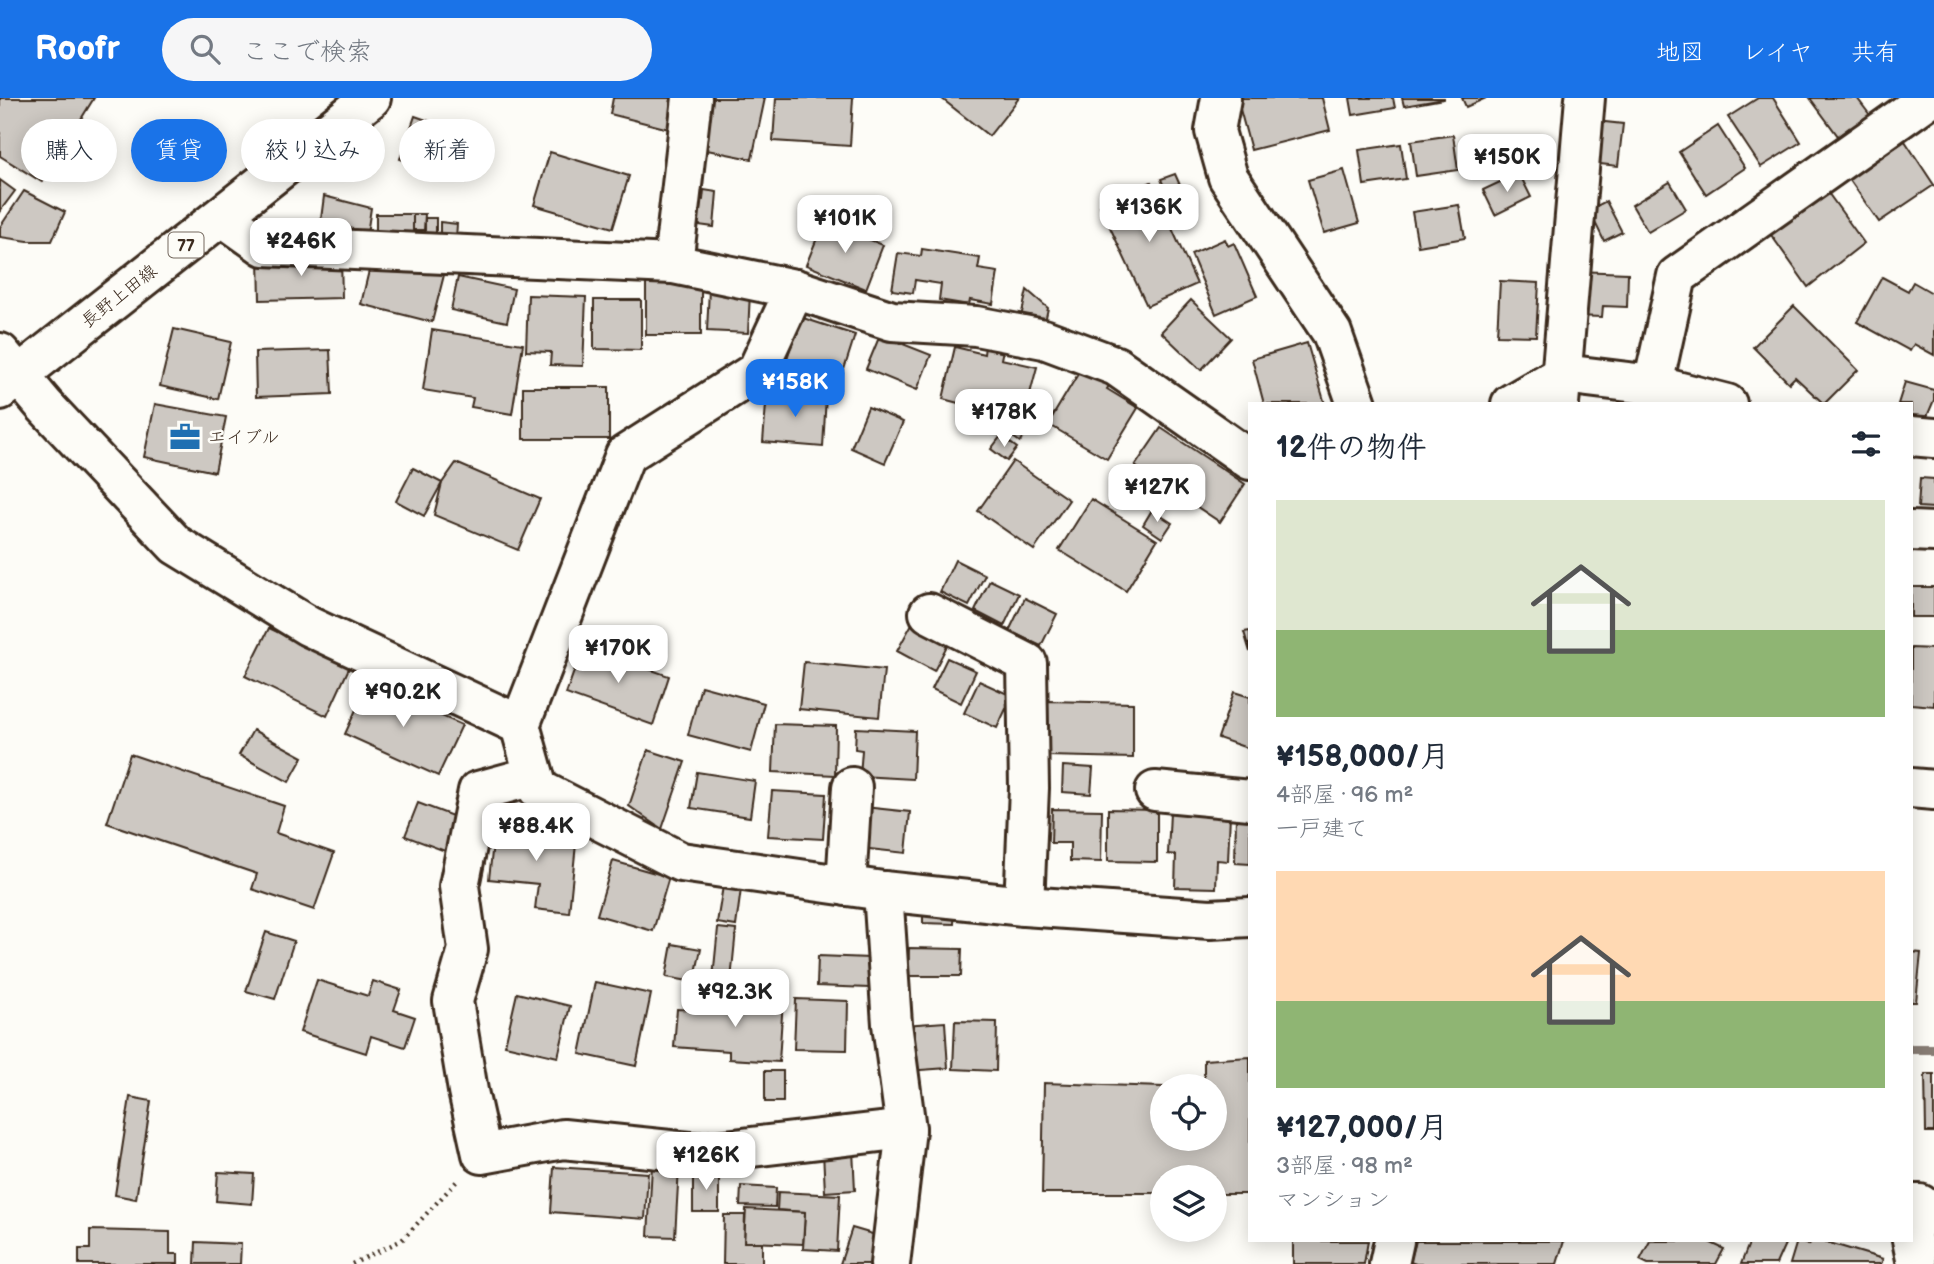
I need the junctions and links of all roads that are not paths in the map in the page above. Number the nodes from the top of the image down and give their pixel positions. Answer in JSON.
{"nodes":[{"id":1,"x":370,"y":98,"type":"edge"},
{"id":2,"x":692,"y":98,"type":"edge"},
{"id":3,"x":1221,"y":98,"type":"edge"},
{"id":4,"x":1585,"y":98,"type":"edge"},
{"id":5,"x":1929,"y":98,"type":"edge"},
{"id":6,"x":222,"y":216,"type":"junction"},
{"id":7,"x":673,"y":264,"type":"junction"},
{"id":8,"x":795,"y":289,"type":"junction"},
{"id":9,"x":6,"y":373,"type":"edge"},
{"id":10,"x":1653,"y":385,"type":"junction"},
{"id":11,"x":1561,"y":389,"type":"edge"},
{"id":12,"x":1356,"y":402,"type":"edge"},
{"id":13,"x":1518,"y":402,"type":"edge"},
{"id":14,"x":1719,"y":402,"type":"edge"},
{"id":15,"x":1913,"y":436,"type":"edge"},
{"id":16,"x":1934,"y":438,"type":"edge"},
{"id":17,"x":1248,"y":459,"type":"edge"},
{"id":18,"x":1913,"y":531,"type":"edge"},
{"id":19,"x":1934,"y":532,"type":"edge"},
{"id":20,"x":929,"y":613,"type":"dead end"},
{"id":21,"x":520,"y":724,"type":"junction"},
{"id":22,"x":534,"y":776,"type":"junction"},
{"id":23,"x":852,"y":787,"type":"dead end"},
{"id":24,"x":1913,"y":788,"type":"edge"},
{"id":25,"x":1934,"y":790,"type":"edge"},
{"id":26,"x":1155,"y":791,"type":"dead end"},
{"id":27,"x":1248,"y":800,"type":"edge"},
{"id":28,"x":846,"y":886,"type":"junction"},
{"id":29,"x":883,"y":891,"type":"junction"},
{"id":30,"x":1024,"y":906,"type":"junction"},
{"id":31,"x":1248,"y":917,"type":"edge"},
{"id":32,"x":906,"y":1129,"type":"junction"},
{"id":33,"x":1920,"y":1199,"type":"edge"},
{"id":34,"x":1913,"y":1228,"type":"edge"},
{"id":35,"x":1394,"y":1242,"type":"edge"},
{"id":36,"x":1912,"y":1242,"type":"edge"},
{"id":37,"x":890,"y":1264,"type":"edge"},
{"id":38,"x":1389,"y":1264,"type":"edge"},
{"id":39,"x":1917,"y":1264,"type":"edge"}],
"edges":[{"from":1,"to":6,"type":"street","name":"長野上田線","number":"77"},
{"from":2,"to":7,"type":"street"},
{"from":3,"to":12,"type":"street"},
{"from":4,"to":11,"type":"street"},
{"from":5,"to":10,"type":"street"},
{"from":6,"to":7,"type":"street"},
{"from":6,"to":9,"type":"street","name":"長野上田線","number":"77"},
{"from":7,"to":8,"type":"street"},
{"from":8,"to":17,"type":"street"},
{"from":8,"to":21,"type":"street"},
{"from":9,"to":21,"type":"street"},
{"from":10,"to":11,"type":"street"},
{"from":10,"to":14,"type":"street"},
{"from":11,"to":13,"type":"street"},
{"from":15,"to":16,"type":"street"},
{"from":18,"to":19,"type":"street"},
{"from":20,"to":30,"type":"street"},
{"from":21,"to":22,"type":"street"},
{"from":22,"to":28,"type":"street"},
{"from":22,"to":32,"type":"street"},
{"from":23,"to":28,"type":"street"},
{"from":24,"to":25,"type":"street"},
{"from":26,"to":27,"type":"street"},
{"from":28,"to":29,"type":"street"},
{"from":29,"to":30,"type":"street"},
{"from":29,"to":32,"type":"street"},
{"from":30,"to":31,"type":"street"},
{"from":32,"to":37,"type":"street"},
{"from":33,"to":34,"type":"street"},
{"from":35,"to":38,"type":"street"},
{"from":36,"to":39,"type":"street"}]}
